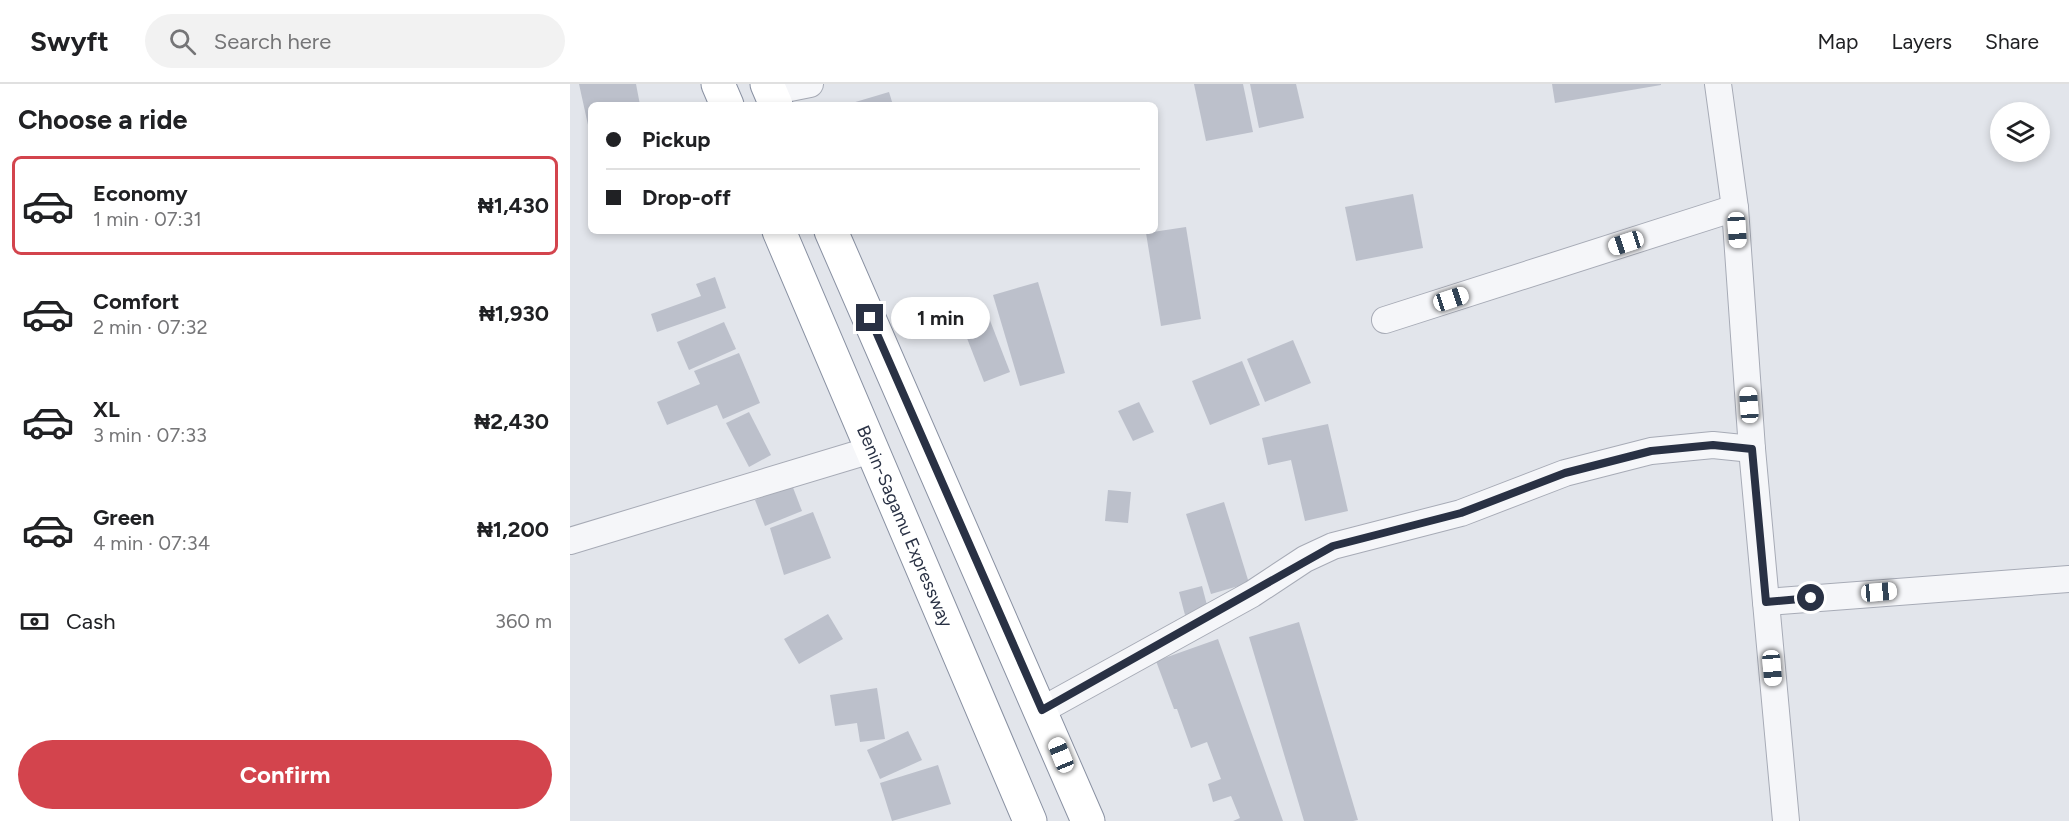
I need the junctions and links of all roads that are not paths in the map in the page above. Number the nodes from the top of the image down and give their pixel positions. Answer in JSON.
{"nodes":[{"id":1,"x":718,"y":84,"type":"edge"},
{"id":2,"x":810,"y":84,"type":"edge"},
{"id":3,"x":1718,"y":84,"type":"edge"},
{"id":4,"x":771,"y":94,"type":"edge"},
{"id":5,"x":726,"y":102,"type":"edge"},
{"id":6,"x":1735,"y":208,"type":"junction"},
{"id":7,"x":780,"y":234,"type":"edge"},
{"id":8,"x":832,"y":234,"type":"edge"},
{"id":9,"x":1385,"y":320,"type":"dead end"},
{"id":10,"x":1752,"y":449,"type":"junction"},
{"id":11,"x":871,"y":450,"type":"junction"},
{"id":12,"x":570,"y":541,"type":"edge"},
{"id":13,"x":2069,"y":579,"type":"edge"},
{"id":14,"x":1766,"y":602,"type":"junction"},
{"id":15,"x":1042,"y":710,"type":"junction"},
{"id":16,"x":1030,"y":821,"type":"edge"},
{"id":17,"x":1088,"y":821,"type":"edge"},
{"id":18,"x":1786,"y":821,"type":"edge"}],
"edges":[{"from":1,"to":5,"type":"highway"},
{"from":2,"to":4,"type":"street"},
{"from":3,"to":6,"type":"street"},
{"from":6,"to":9,"type":"street"},
{"from":6,"to":10,"type":"street"},
{"from":7,"to":11,"type":"highway","name":"Benin-Sagamu Expressway"},
{"from":8,"to":15,"type":"highway"},
{"from":10,"to":14,"type":"street"},
{"from":10,"to":15,"type":"street"},
{"from":11,"to":12,"type":"street"},
{"from":11,"to":16,"type":"highway","name":"Benin-Sagamu Expressway"},
{"from":13,"to":14,"type":"street"},
{"from":14,"to":18,"type":"street"},
{"from":15,"to":17,"type":"highway"}]}
